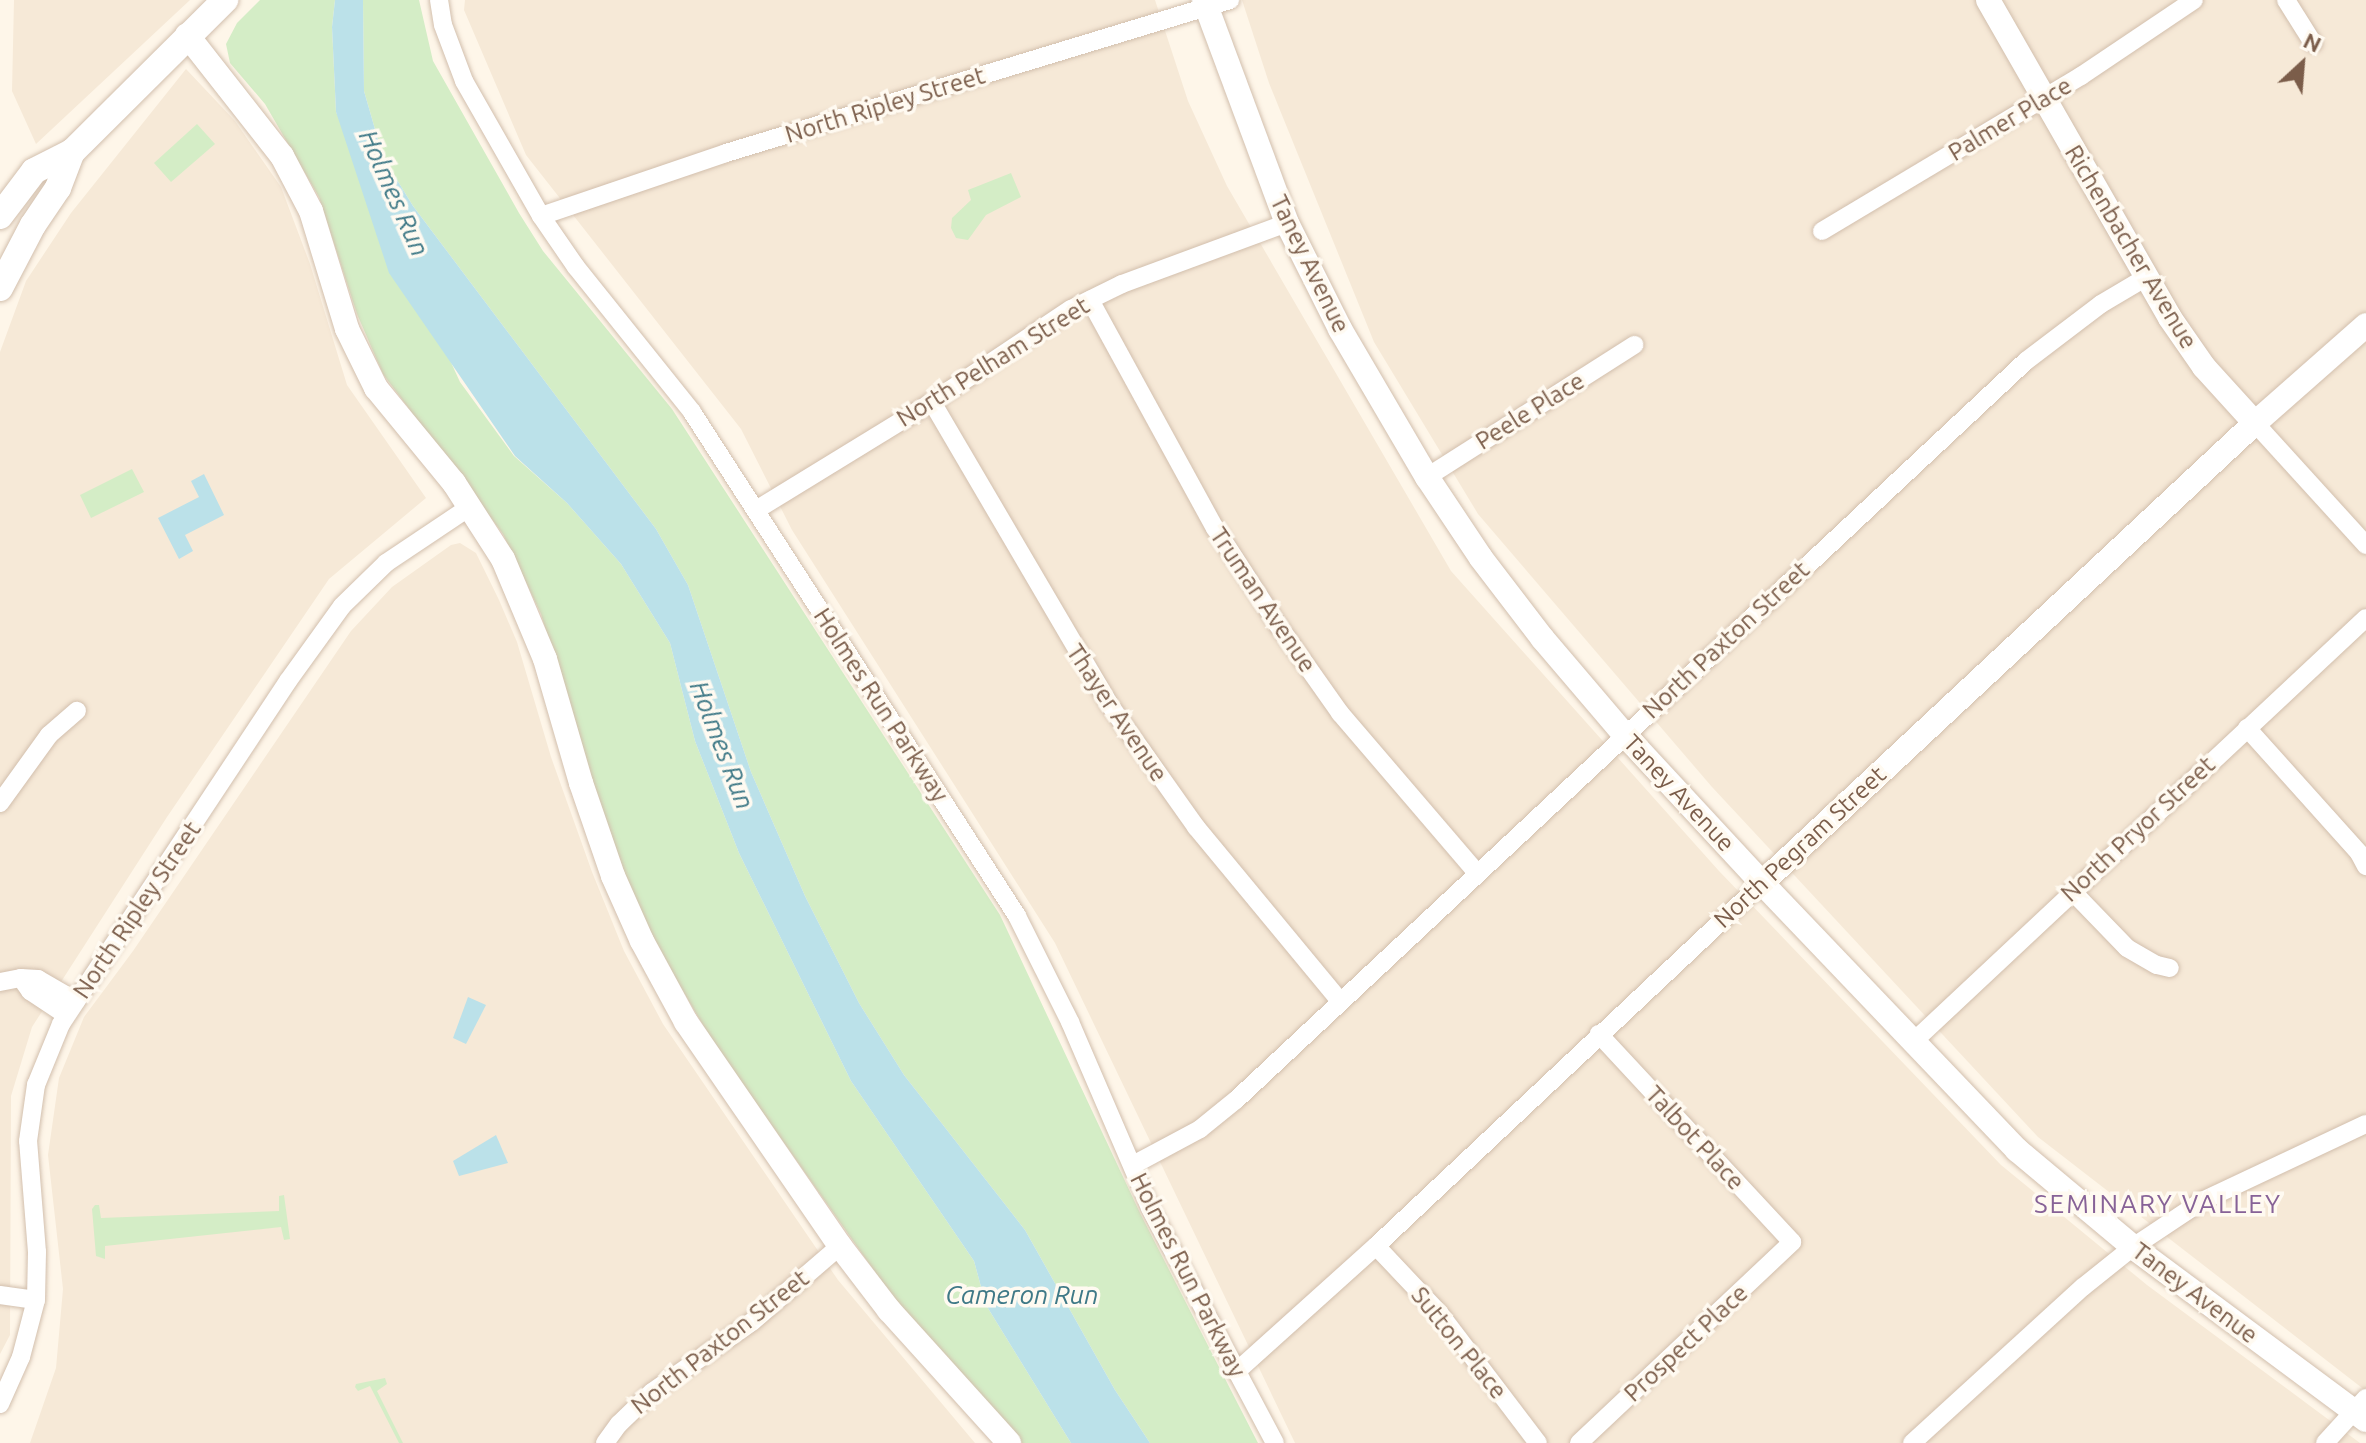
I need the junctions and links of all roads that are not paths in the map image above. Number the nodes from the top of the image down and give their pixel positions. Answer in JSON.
{"nodes":[{"id":1,"x":225,"y":0,"type":"edge"},
{"id":2,"x":439,"y":0,"type":"edge"},
{"id":3,"x":1230,"y":0,"type":"edge"},
{"id":4,"x":1988,"y":0,"type":"edge"},
{"id":5,"x":2194,"y":0,"type":"edge"},
{"id":6,"x":2286,"y":0,"type":"edge"},
{"id":7,"x":1205,"y":4,"type":"edge"},
{"id":8,"x":187,"y":35,"type":"junction"},
{"id":9,"x":2313,"y":43,"type":"dead end"},
{"id":10,"x":2044,"y":99,"type":"junction"},
{"id":11,"x":72,"y":152,"type":"junction"},
{"id":12,"x":0,"y":216,"type":"edge"},
{"id":13,"x":541,"y":216,"type":"junction"},
{"id":14,"x":1287,"y":223,"type":"junction"},
{"id":15,"x":1822,"y":231,"type":"dead end"},
{"id":16,"x":2145,"y":278,"type":"junction"},
{"id":17,"x":0,"y":288,"type":"edge"},
{"id":18,"x":1090,"y":300,"type":"junction"},
{"id":19,"x":2366,"y":325,"type":"edge"},
{"id":20,"x":1634,"y":345,"type":"dead end"},
{"id":21,"x":932,"y":402,"type":"junction"},
{"id":22,"x":2255,"y":423,"type":"junction"},
{"id":23,"x":1427,"y":477,"type":"junction"},
{"id":24,"x":471,"y":506,"type":"junction"},
{"id":25,"x":756,"y":510,"type":"junction"},
{"id":26,"x":2366,"y":545,"type":"edge"},
{"id":27,"x":2366,"y":618,"type":"edge"},
{"id":28,"x":77,"y":711,"type":"dead end"},
{"id":29,"x":2247,"y":728,"type":"junction"},
{"id":30,"x":1623,"y":733,"type":"junction"},
{"id":31,"x":0,"y":803,"type":"edge"},
{"id":32,"x":2366,"y":866,"type":"edge"},
{"id":33,"x":1477,"y":873,"type":"junction"},
{"id":34,"x":1762,"y":883,"type":"junction"},
{"id":35,"x":2072,"y":891,"type":"junction"},
{"id":36,"x":2170,"y":968,"type":"dead end"},
{"id":37,"x":0,"y":982,"type":"edge"},
{"id":38,"x":1339,"y":1000,"type":"junction"},
{"id":39,"x":71,"y":1008,"type":"junction"},
{"id":40,"x":1599,"y":1034,"type":"junction"},
{"id":41,"x":1913,"y":1042,"type":"junction"},
{"id":42,"x":2366,"y":1124,"type":"edge"},
{"id":43,"x":1133,"y":1165,"type":"junction"},
{"id":44,"x":1792,"y":1242,"type":"joint"},
{"id":45,"x":840,"y":1246,"type":"junction"},
{"id":46,"x":1376,"y":1246,"type":"junction"},
{"id":47,"x":2133,"y":1247,"type":"junction"},
{"id":48,"x":0,"y":1295,"type":"edge"},
{"id":49,"x":36,"y":1300,"type":"junction"},
{"id":50,"x":1236,"y":1372,"type":"junction"},
{"id":51,"x":0,"y":1404,"type":"edge"},
{"id":52,"x":2362,"y":1410,"type":"edge"},
{"id":53,"x":605,"y":1443,"type":"edge"},
{"id":54,"x":1009,"y":1443,"type":"edge"},
{"id":55,"x":1275,"y":1443,"type":"edge"},
{"id":56,"x":1538,"y":1443,"type":"edge"},
{"id":57,"x":1579,"y":1443,"type":"edge"},
{"id":58,"x":1912,"y":1443,"type":"edge"},
{"id":59,"x":2325,"y":1443,"type":"edge"}],
"edges":[{"from":1,"to":8,"type":"main road"},
{"from":2,"to":13,"type":"street","name":"Holmes Run Parkway"},
{"from":3,"to":7,"type":"street","name":"North Ripley Street"},
{"from":4,"to":10,"type":"street","name":"Richenbacher Avenue"},
{"from":5,"to":10,"type":"street","name":"Palmer Place"},
{"from":6,"to":9,"type":"street"},
{"from":7,"to":13,"type":"street","name":"North Ripley Street"},
{"from":7,"to":14,"type":"street","name":"Taney Avenue"},
{"from":8,"to":11,"type":"main road"},
{"from":8,"to":24,"type":"street"},
{"from":10,"to":15,"type":"street","name":"Palmer Place"},
{"from":10,"to":16,"type":"street","name":"Richenbacher Avenue"},
{"from":11,"to":12,"type":"main road"},
{"from":11,"to":17,"type":"main road"},
{"from":13,"to":25,"type":"street","name":"Holmes Run Parkway"},
{"from":14,"to":18,"type":"street","name":"North Pelham Street"},
{"from":14,"to":23,"type":"street","name":"Taney Avenue"},
{"from":16,"to":22,"type":"street","name":"Richenbacher Avenue"},
{"from":16,"to":30,"type":"street","name":"North Paxton Street"},
{"from":18,"to":21,"type":"street","name":"North Pelham Street"},
{"from":18,"to":33,"type":"street","name":"Truman Avenue"},
{"from":19,"to":22,"type":"street","name":"North Pegram Street"},
{"from":20,"to":23,"type":"street","name":"Peele Place"},
{"from":21,"to":25,"type":"street","name":"North Pelham Street"},
{"from":21,"to":38,"type":"street","name":"Thayer Avenue"},
{"from":22,"to":26,"type":"street","name":"Richenbacher Avenue"},
{"from":22,"to":34,"type":"street","name":"North Pegram Street"},
{"from":23,"to":30,"type":"street","name":"Taney Avenue"},
{"from":24,"to":39,"type":"street","name":"North Ripley Street"},
{"from":24,"to":45,"type":"street"},
{"from":25,"to":43,"type":"street","name":"Holmes Run Parkway"},
{"from":27,"to":29,"type":"street","name":"North Pryor Street"},
{"from":28,"to":31,"type":"street"},
{"from":29,"to":32,"type":"street"},
{"from":29,"to":35,"type":"street","name":"North Pryor Street"},
{"from":30,"to":33,"type":"street","name":"North Paxton Street"},
{"from":30,"to":34,"type":"street","name":"Taney Avenue"},
{"from":33,"to":38,"type":"street","name":"North Paxton Street"},
{"from":34,"to":40,"type":"street","name":"North Pegram Street"},
{"from":34,"to":41,"type":"street","name":"Taney Avenue"},
{"from":35,"to":36,"type":"street"},
{"from":35,"to":41,"type":"street","name":"North Pryor Street"},
{"from":37,"to":39,"type":"street"},
{"from":38,"to":43,"type":"street","name":"North Paxton Street"},
{"from":39,"to":49,"type":"street","name":"North Ripley Street"},
{"from":40,"to":44,"type":"street","name":"Talbot Place"},
{"from":40,"to":46,"type":"street","name":"North Pegram Street"},
{"from":41,"to":47,"type":"street","name":"Taney Avenue"},
{"from":42,"to":47,"type":"street"},
{"from":43,"to":50,"type":"street","name":"Holmes Run Parkway"},
{"from":44,"to":57,"type":"street","name":"Prospect Place"},
{"from":45,"to":53,"type":"street","name":"North Paxton Street"},
{"from":45,"to":54,"type":"street"},
{"from":46,"to":50,"type":"street","name":"North Pegram Street"},
{"from":46,"to":56,"type":"street","name":"Sutton Place"},
{"from":47,"to":52,"type":"street","name":"Taney Avenue"},
{"from":47,"to":58,"type":"street"},
{"from":48,"to":49,"type":"street"},
{"from":49,"to":51,"type":"street","name":"North Ripley Street"},
{"from":50,"to":55,"type":"street","name":"Holmes Run Parkway"},
{"from":52,"to":59,"type":"street"}]}
